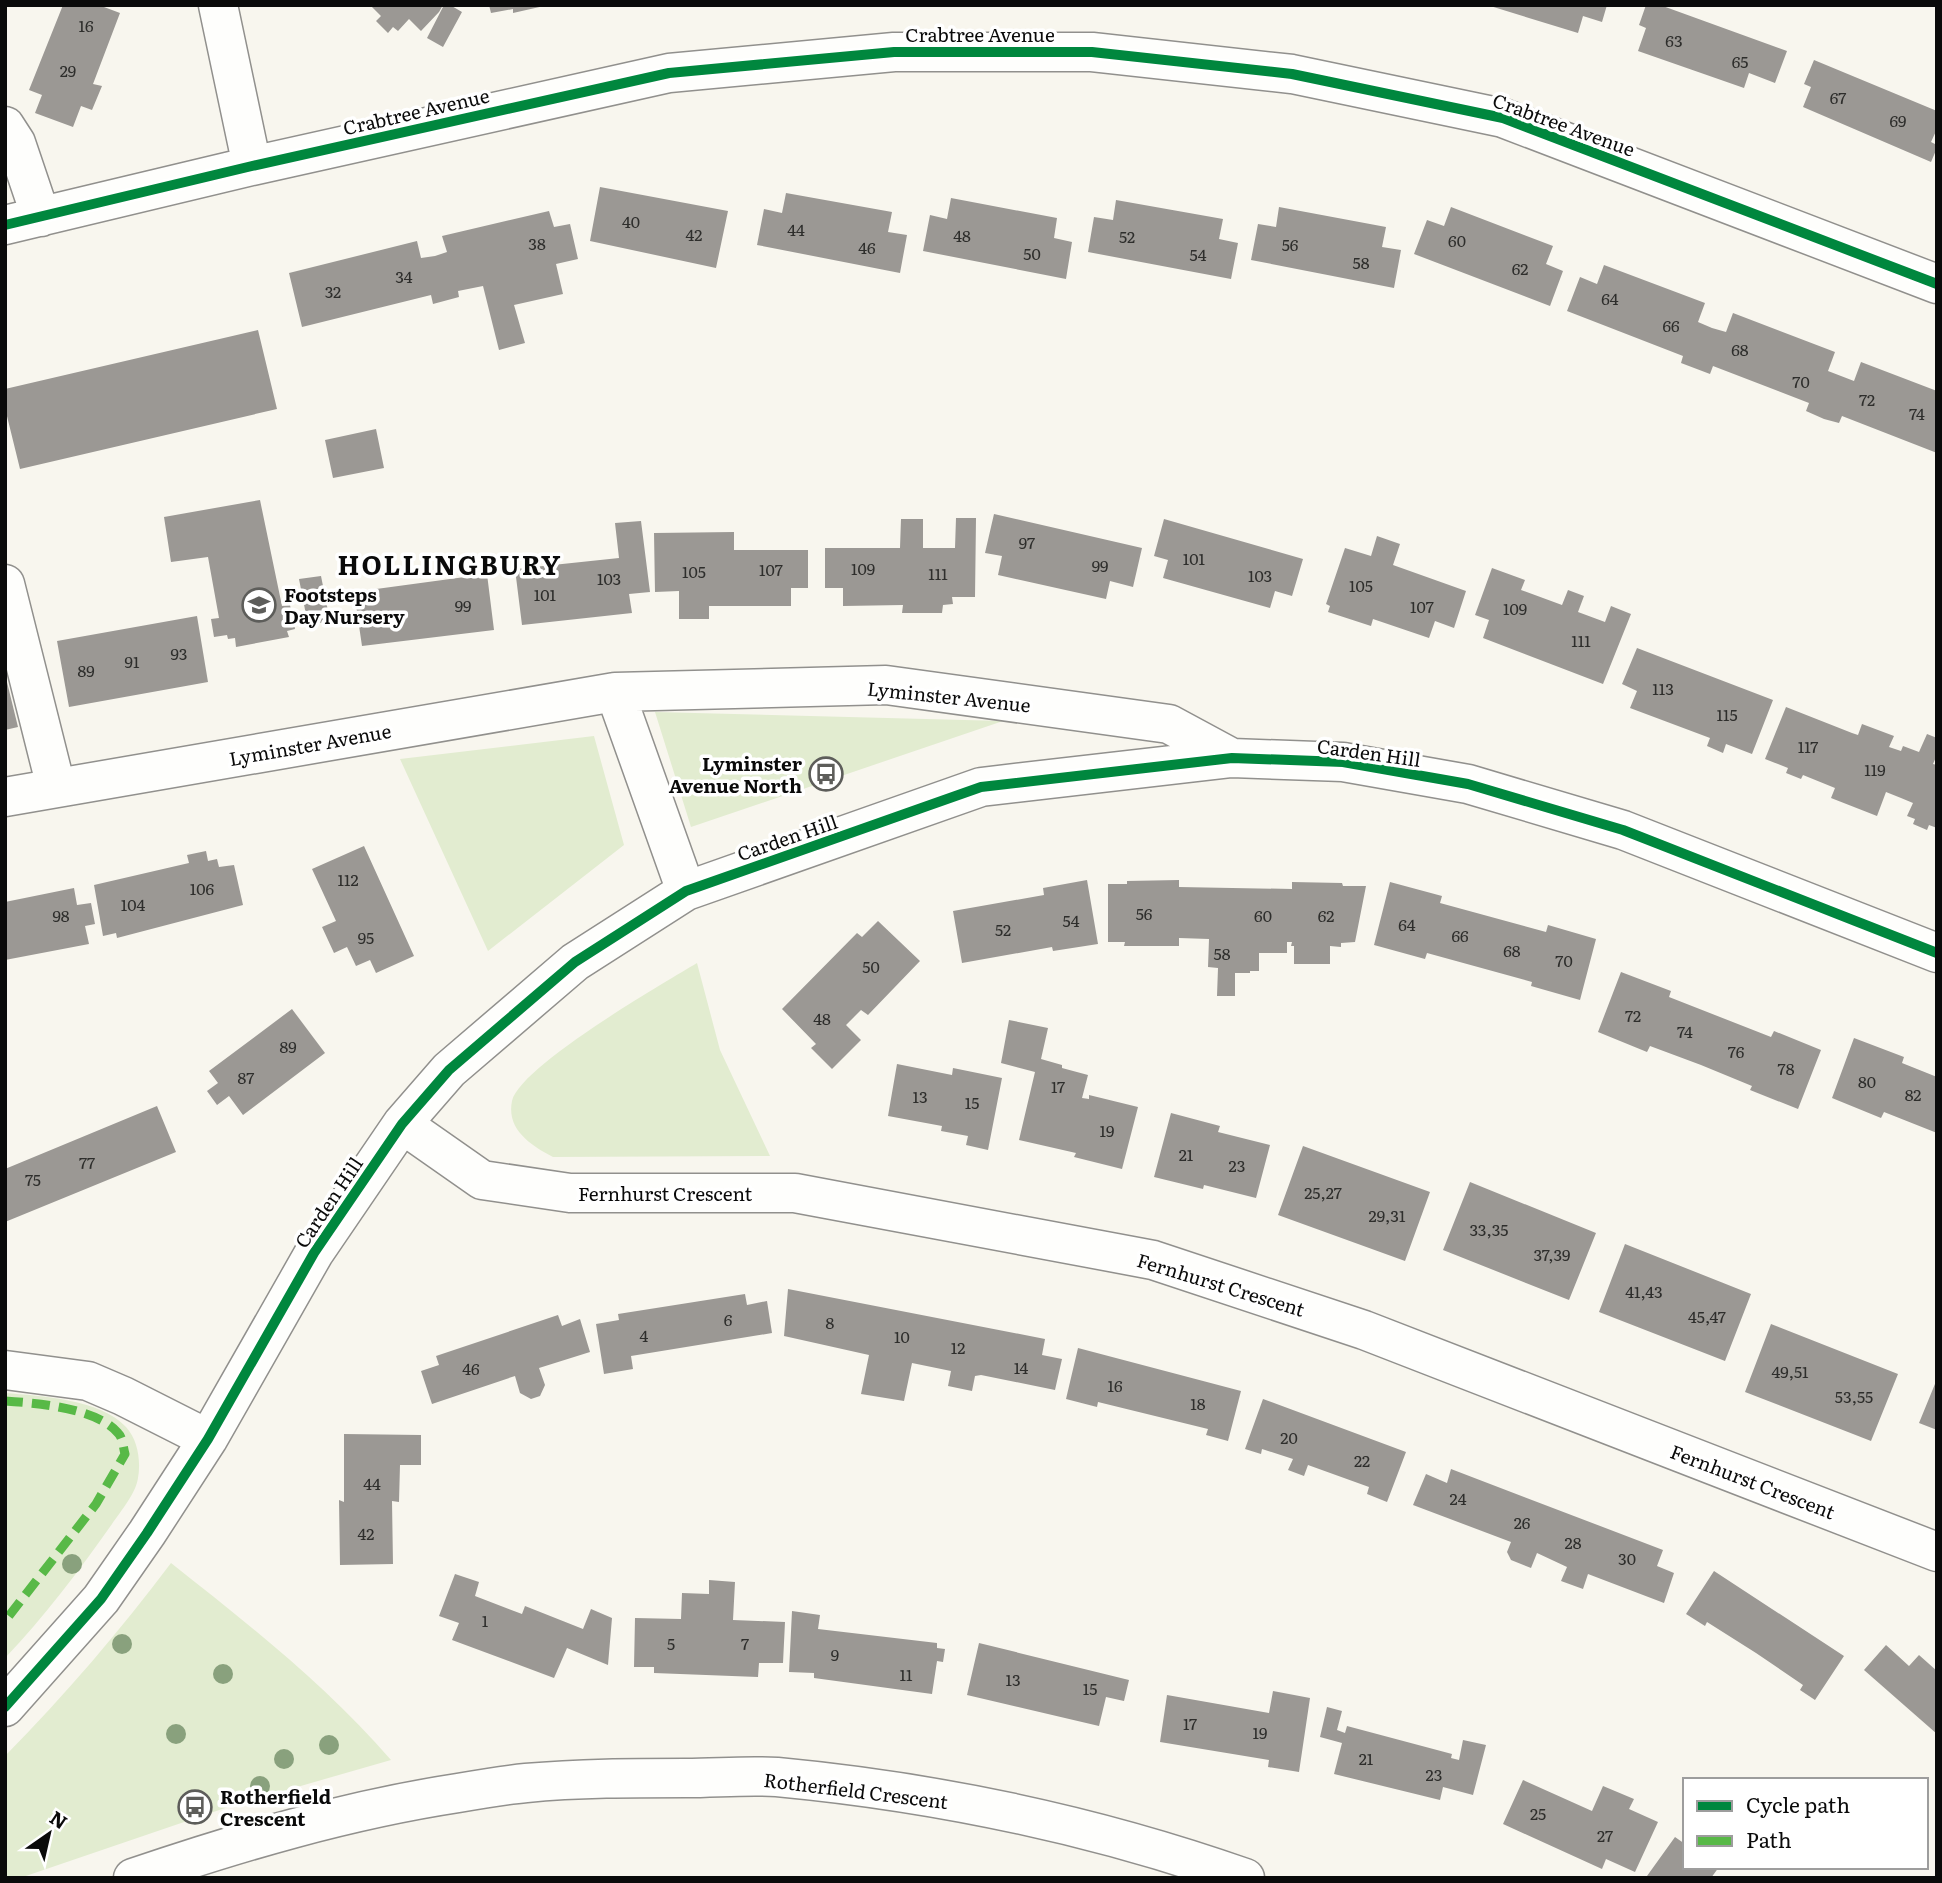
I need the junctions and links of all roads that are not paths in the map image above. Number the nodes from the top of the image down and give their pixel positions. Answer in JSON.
{"nodes":[{"id":1,"x":218,"y":5,"type":"edge"},
{"id":2,"x":5,"y":126,"type":"edge"},
{"id":3,"x":252,"y":166,"type":"junction"},
{"id":4,"x":23,"y":221,"type":"edge"},
{"id":5,"x":1937,"y":284,"type":"edge"},
{"id":6,"x":5,"y":584,"type":"edge"},
{"id":7,"x":615,"y":692,"type":"junction"},
{"id":8,"x":1232,"y":758,"type":"junction"},
{"id":9,"x":56,"y":787,"type":"junction"},
{"id":10,"x":5,"y":797,"type":"edge"},
{"id":11,"x":686,"y":891,"type":"junction"},
{"id":12,"x":1937,"y":953,"type":"edge"},
{"id":13,"x":402,"y":1124,"type":"junction"},
{"id":14,"x":5,"y":1370,"type":"edge"},
{"id":15,"x":208,"y":1439,"type":"junction"},
{"id":16,"x":1937,"y":1552,"type":"edge"},
{"id":17,"x":5,"y":1707,"type":"edge"},
{"id":18,"x":133,"y":1878,"type":"edge"},
{"id":19,"x":1245,"y":1878,"type":"edge"}],
"edges":[{"from":1,"to":3,"type":"street"},
{"from":2,"to":4,"type":"street"},
{"from":3,"to":4,"type":"street","name":"Crabtree Avenue"},
{"from":3,"to":5,"type":"street","name":"Crabtree Avenue"},
{"from":6,"to":9,"type":"street"},
{"from":7,"to":8,"type":"street","name":"Lyminster Avenue"},
{"from":7,"to":9,"type":"street","name":"Lyminster Avenue"},
{"from":7,"to":11,"type":"street"},
{"from":8,"to":11,"type":"street","name":"Carden Hill"},
{"from":8,"to":12,"type":"street","name":"Carden Hill"},
{"from":9,"to":10,"type":"street","name":"Lyminster Avenue"},
{"from":11,"to":13,"type":"street","name":"Carden Hill"},
{"from":13,"to":15,"type":"street","name":"Carden Hill"},
{"from":13,"to":16,"type":"street","name":"Fernhurst Crescent"},
{"from":14,"to":15,"type":"street"},
{"from":15,"to":17,"type":"street","name":"Carden Hill"},
{"from":18,"to":19,"type":"street","name":"Rotherfield Crescent"}]}
